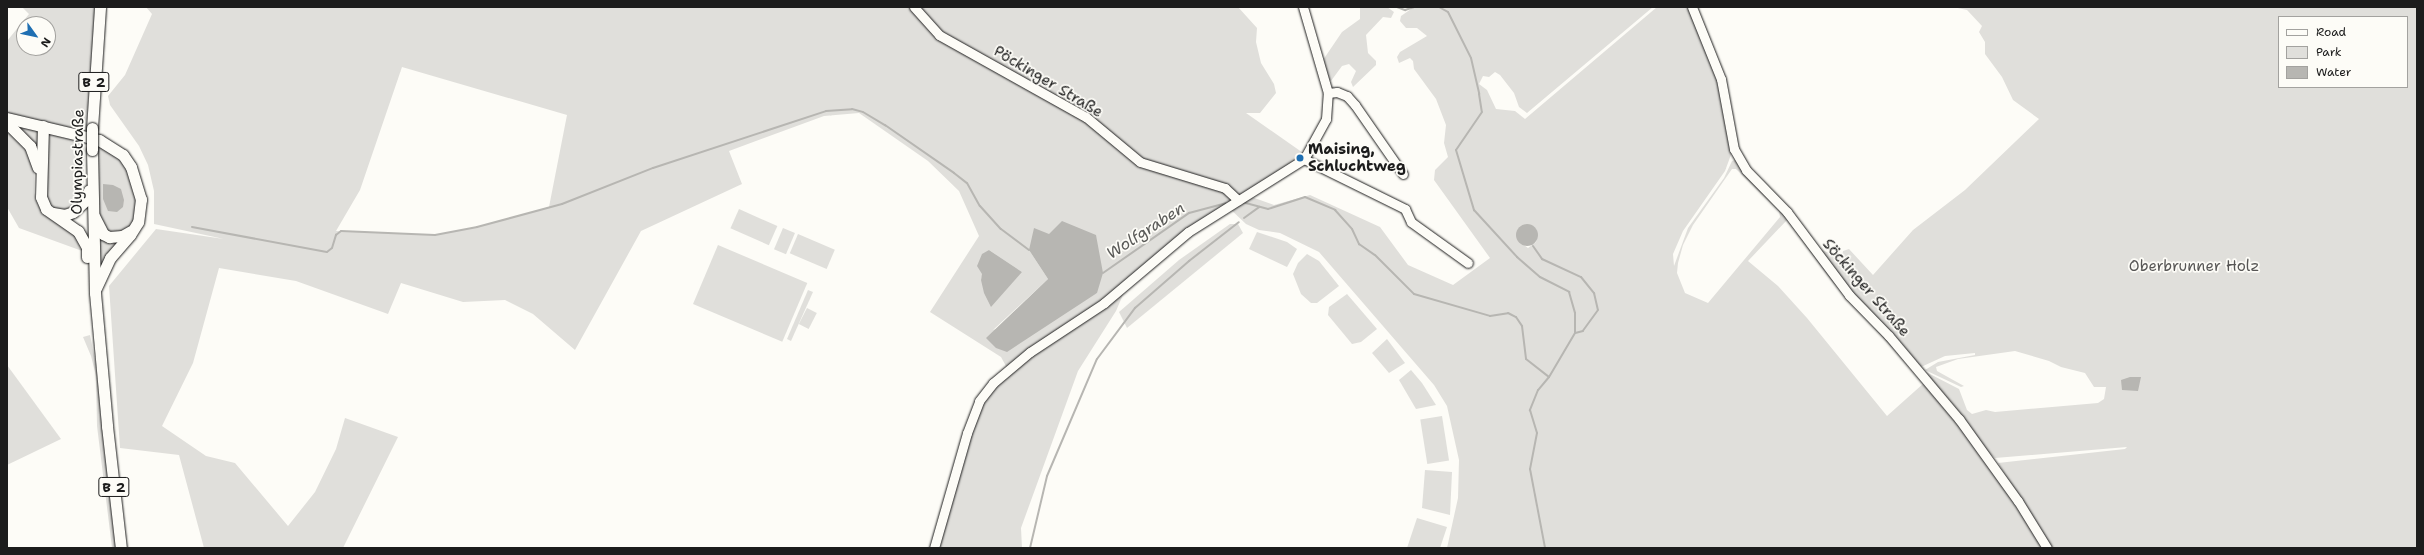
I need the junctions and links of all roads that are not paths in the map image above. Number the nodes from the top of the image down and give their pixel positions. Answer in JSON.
{"nodes":[{"id":1,"x":100,"y":7,"type":"edge"},
{"id":2,"x":914,"y":7,"type":"edge"},
{"id":3,"x":1303,"y":7,"type":"edge"},
{"id":4,"x":1692,"y":7,"type":"edge"},
{"id":5,"x":1328,"y":93,"type":"junction"},
{"id":6,"x":7,"y":118,"type":"edge"},
{"id":7,"x":7,"y":123,"type":"edge"},
{"id":8,"x":43,"y":126,"type":"junction"},
{"id":9,"x":1304,"y":159,"type":"junction"},
{"id":10,"x":1404,"y":174,"type":"dead end"},
{"id":11,"x":40,"y":175,"type":"junction"},
{"id":12,"x":92,"y":180,"type":"junction"},
{"id":13,"x":1238,"y":200,"type":"junction"},
{"id":14,"x":91,"y":208,"type":"junction"},
{"id":15,"x":51,"y":212,"type":"junction"},
{"id":16,"x":136,"y":227,"type":"junction"},
{"id":17,"x":1468,"y":263,"type":"dead end"},
{"id":18,"x":93,"y":266,"type":"junction"},
{"id":19,"x":95,"y":293,"type":"junction"},
{"id":20,"x":122,"y":548,"type":"edge"},
{"id":21,"x":934,"y":548,"type":"edge"},
{"id":22,"x":2047,"y":548,"type":"edge"}],
"edges":[{"from":1,"to":12,"type":"main road","name":"Olympiastraße","number":"B 2","bridge":true},
{"from":2,"to":13,"type":"street","name":"Pöckinger Straße"},
{"from":3,"to":5,"type":"street"},
{"from":4,"to":22,"type":"street","name":"Söckinger Straße"},
{"from":5,"to":9,"type":"street"},
{"from":5,"to":10,"type":"street"},
{"from":6,"to":8,"type":"main road"},
{"from":7,"to":11,"type":"main road"},
{"from":8,"to":11,"type":"main road"},
{"from":8,"to":16,"type":"main road"},
{"from":9,"to":13,"type":"street"},
{"from":9,"to":17,"type":"street"},
{"from":11,"to":15,"type":"main road"},
{"from":12,"to":14,"type":"main road","name":"Olympiastraße","number":"B 2"},
{"from":12,"to":15,"type":"main road"},
{"from":13,"to":21,"type":"street"},
{"from":14,"to":16,"type":"main road"},
{"from":14,"to":18,"type":"main road","name":"Olympiastraße","number":"B 2"},
{"from":15,"to":18,"type":"main road"},
{"from":16,"to":19,"type":"main road"},
{"from":18,"to":19,"type":"main road","name":"Olympiastraße","number":"B 2"},
{"from":19,"to":20,"type":"main road","number":"B 2"}]}
